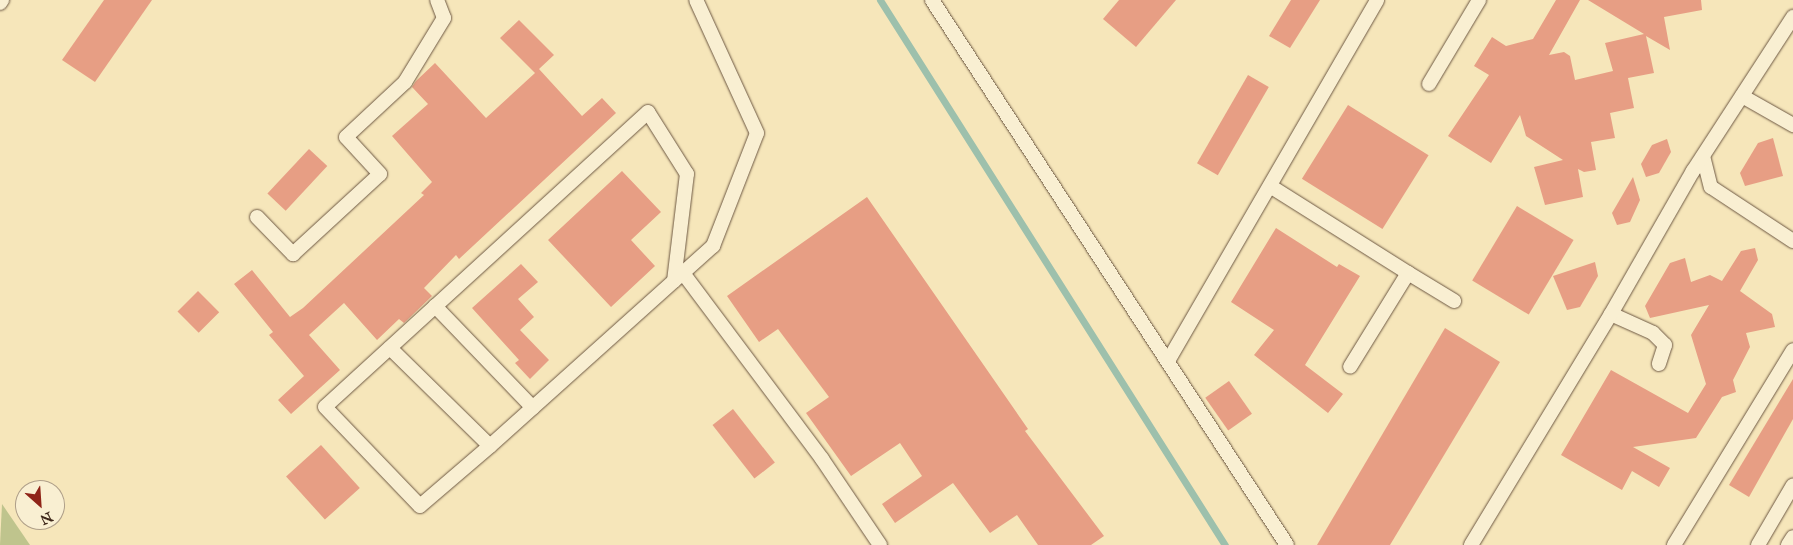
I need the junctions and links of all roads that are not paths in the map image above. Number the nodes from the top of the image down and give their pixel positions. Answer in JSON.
{"nodes":[{"id":1,"x":2,"y":0,"type":"edge"},
{"id":2,"x":437,"y":0,"type":"edge"},
{"id":3,"x":696,"y":0,"type":"edge"},
{"id":4,"x":932,"y":0,"type":"edge"},
{"id":5,"x":1377,"y":0,"type":"edge"},
{"id":6,"x":1480,"y":0,"type":"edge"},
{"id":7,"x":0,"y":3,"type":"edge"},
{"id":8,"x":1793,"y":18,"type":"edge"},
{"id":9,"x":1429,"y":84,"type":"dead end"},
{"id":10,"x":1742,"y":96,"type":"junction"},
{"id":11,"x":1793,"y":126,"type":"edge"},
{"id":12,"x":1703,"y":156,"type":"junction"},
{"id":13,"x":1270,"y":186,"type":"junction"},
{"id":14,"x":257,"y":217,"type":"dead end"},
{"id":15,"x":1793,"y":241,"type":"edge"},
{"id":16,"x":1408,"y":273,"type":"junction"},
{"id":17,"x":678,"y":277,"type":"junction"},
{"id":18,"x":1454,"y":301,"type":"dead end"},
{"id":19,"x":435,"y":306,"type":"junction"},
{"id":20,"x":1611,"y":314,"type":"junction"},
{"id":21,"x":390,"y":348,"type":"junction"},
{"id":22,"x":1793,"y":350,"type":"edge"},
{"id":23,"x":1168,"y":361,"type":"junction"},
{"id":24,"x":1659,"y":364,"type":"dead end"},
{"id":25,"x":1350,"y":367,"type":"dead end"},
{"id":26,"x":533,"y":408,"type":"junction"},
{"id":27,"x":490,"y":446,"type":"junction"},
{"id":28,"x":1793,"y":485,"type":"edge"},
{"id":29,"x":1793,"y":537,"type":"edge"},
{"id":30,"x":880,"y":545,"type":"edge"},
{"id":31,"x":1287,"y":545,"type":"edge"},
{"id":32,"x":1471,"y":545,"type":"edge"},
{"id":33,"x":1674,"y":545,"type":"edge"},
{"id":34,"x":1758,"y":545,"type":"edge"},
{"id":35,"x":1788,"y":545,"type":"edge"}],
"edges":[{"from":1,"to":7,"type":"lane"},
{"from":2,"to":14,"type":"lane"},
{"from":3,"to":17,"type":"lane"},
{"from":4,"to":23,"type":"lane"},
{"from":5,"to":13,"type":"lane"},
{"from":6,"to":9,"type":"lane"},
{"from":8,"to":10,"type":"lane"},
{"from":10,"to":11,"type":"lane"},
{"from":10,"to":12,"type":"lane"},
{"from":12,"to":15,"type":"lane"},
{"from":12,"to":20,"type":"lane"},
{"from":13,"to":16,"type":"lane"},
{"from":13,"to":23,"type":"lane"},
{"from":16,"to":18,"type":"lane"},
{"from":16,"to":25,"type":"lane"},
{"from":17,"to":19,"type":"lane"},
{"from":17,"to":26,"type":"lane"},
{"from":17,"to":30,"type":"lane"},
{"from":19,"to":21,"type":"lane"},
{"from":19,"to":26,"type":"lane"},
{"from":20,"to":24,"type":"lane"},
{"from":20,"to":32,"type":"lane"},
{"from":21,"to":27,"type":"lane"},
{"from":21,"to":27,"type":"lane"},
{"from":22,"to":33,"type":"lane"},
{"from":23,"to":31,"type":"lane"},
{"from":26,"to":27,"type":"lane"},
{"from":28,"to":34,"type":"lane"},
{"from":29,"to":35,"type":"lane"}]}
